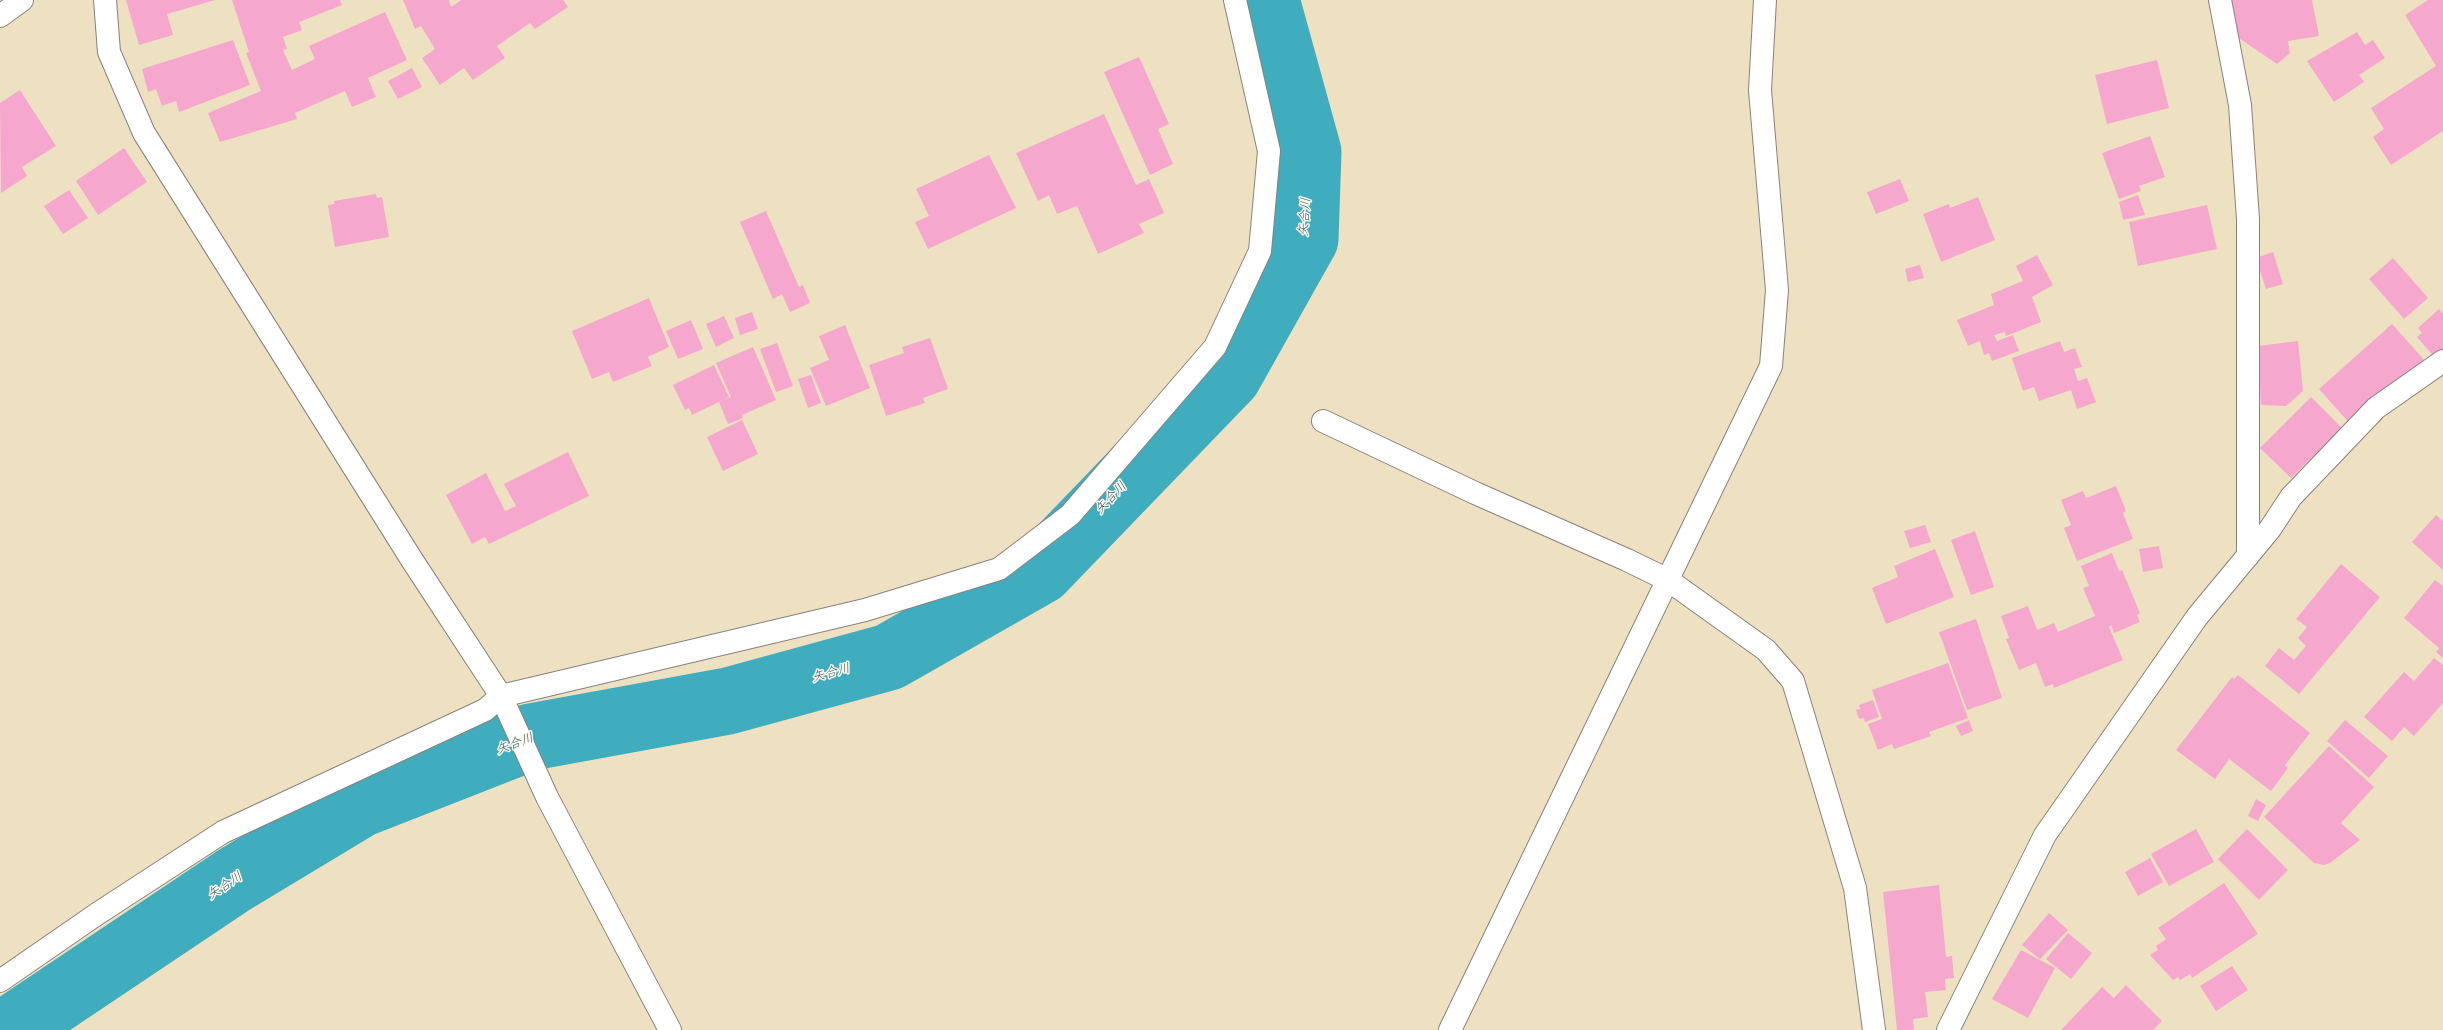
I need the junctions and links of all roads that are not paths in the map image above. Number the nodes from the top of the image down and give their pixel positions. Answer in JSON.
{"nodes":[{"id":1,"x":22,"y":0,"type":"edge"},
{"id":2,"x":105,"y":0,"type":"edge"},
{"id":3,"x":1235,"y":0,"type":"edge"},
{"id":4,"x":1765,"y":0,"type":"edge"},
{"id":5,"x":2220,"y":0,"type":"edge"},
{"id":6,"x":0,"y":16,"type":"edge"},
{"id":7,"x":2443,"y":361,"type":"edge"},
{"id":8,"x":1323,"y":421,"type":"dead end"},
{"id":9,"x":2248,"y":556,"type":"junction"},
{"id":10,"x":1668,"y":580,"type":"junction"},
{"id":11,"x":502,"y":696,"type":"junction"},
{"id":12,"x":0,"y":981,"type":"edge"},
{"id":13,"x":670,"y":1030,"type":"edge"},
{"id":14,"x":1450,"y":1030,"type":"edge"},
{"id":15,"x":1874,"y":1030,"type":"edge"},
{"id":16,"x":1948,"y":1030,"type":"edge"}],
"edges":[{"from":1,"to":6,"type":"street"},
{"from":2,"to":11,"type":"street"},
{"from":3,"to":11,"type":"street"},
{"from":4,"to":10,"type":"street"},
{"from":5,"to":9,"type":"street"},
{"from":7,"to":9,"type":"street"},
{"from":8,"to":10,"type":"street"},
{"from":9,"to":16,"type":"street"},
{"from":10,"to":14,"type":"street"},
{"from":10,"to":15,"type":"street"},
{"from":11,"to":12,"type":"street"},
{"from":11,"to":13,"type":"street"}]}
